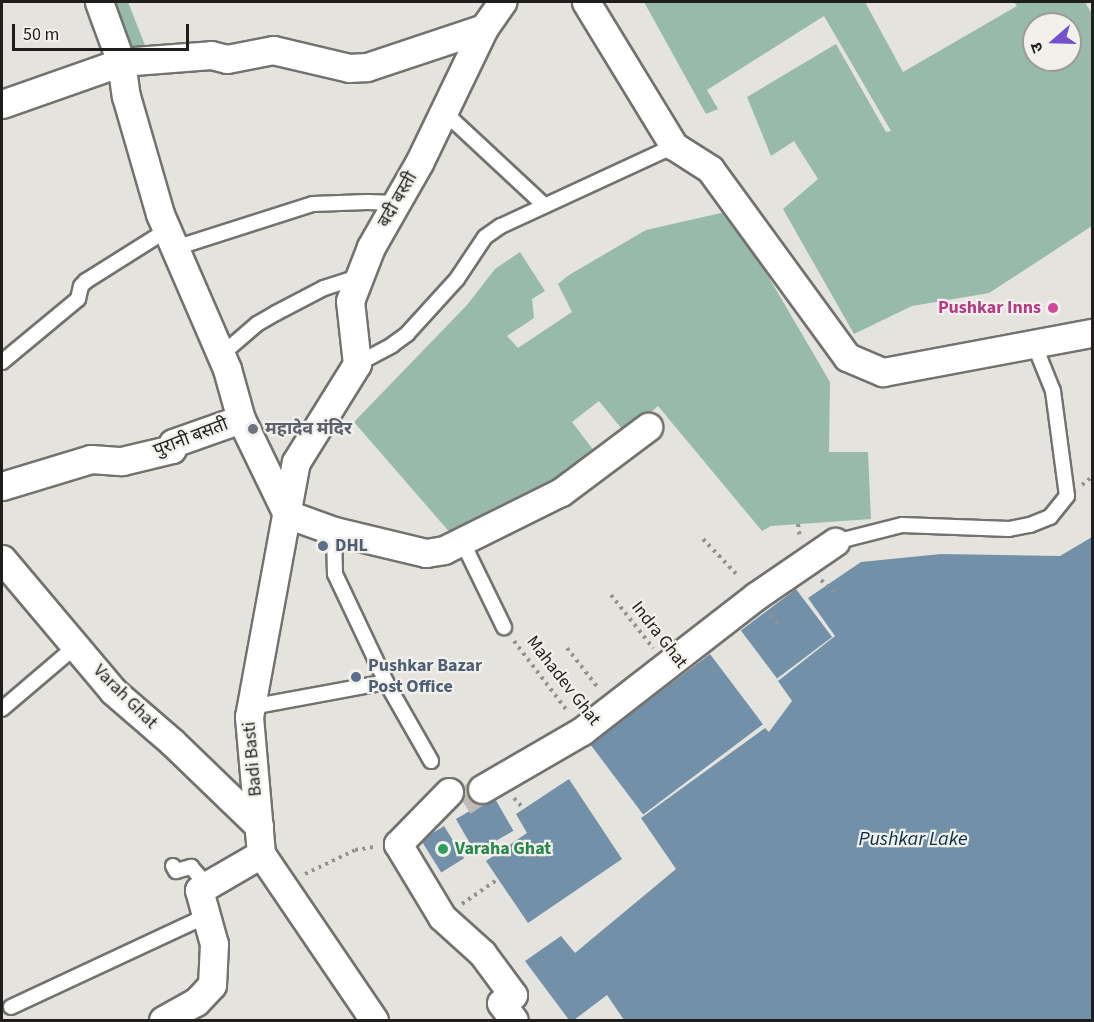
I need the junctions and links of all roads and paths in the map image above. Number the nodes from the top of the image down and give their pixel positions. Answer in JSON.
{"nodes":[{"id":1,"x":99,"y":2,"type":"edge"},
{"id":2,"x":586,"y":2,"type":"edge"},
{"id":3,"x":490,"y":12,"type":"edge"},
{"id":4,"x":121,"y":62,"type":"junction"},
{"id":5,"x":2,"y":104,"type":"edge"},
{"id":6,"x":444,"y":112,"type":"junction"},
{"id":7,"x":674,"y":146,"type":"junction"},
{"id":8,"x":396,"y":203,"type":"junction"},
{"id":9,"x":544,"y":205,"type":"junction"},
{"id":10,"x":171,"y":239,"type":"junction"},
{"id":11,"x":358,"y":277,"type":"junction"},
{"id":12,"x":1092,"y":333,"type":"edge"},
{"id":13,"x":1034,"y":344,"type":"junction"},
{"id":14,"x":221,"y":355,"type":"junction"},
{"id":15,"x":2,"y":362,"type":"edge"},
{"id":16,"x":357,"y":364,"type":"junction"},
{"id":17,"x":241,"y":419,"type":"junction"},
{"id":18,"x":648,"y":427,"type":"dead end"},
{"id":19,"x":2,"y":486,"type":"edge"},
{"id":20,"x":286,"y":514,"type":"junction"},
{"id":21,"x":334,"y":531,"type":"junction"},
{"id":22,"x":462,"y":541,"type":"junction"},
{"id":23,"x":835,"y":542,"type":"joint"},
{"id":24,"x":2,"y":559,"type":"edge"},
{"id":25,"x":611,"y":595,"type":"dead end"},
{"id":26,"x":504,"y":627,"type":"joint"},
{"id":27,"x":76,"y":646,"type":"junction"},
{"id":28,"x":667,"y":665,"type":"junction"},
{"id":29,"x":386,"y":682,"type":"junction"},
{"id":30,"x":251,"y":706,"type":"junction"},
{"id":31,"x":2,"y":709,"type":"edge"},
{"id":32,"x":582,"y":731,"type":"junction"},
{"id":33,"x":431,"y":761,"type":"dead end"},
{"id":34,"x":259,"y":826,"type":"junction"},
{"id":35,"x":398,"y":844,"type":"junction"},
{"id":36,"x":261,"y":854,"type":"junction"},
{"id":37,"x":173,"y":867,"type":"dead end"},
{"id":38,"x":498,"y":879,"type":"dead end"},
{"id":39,"x":207,"y":885,"type":"junction"},
{"id":40,"x":282,"y":885,"type":"junction"},
{"id":41,"x":206,"y":916,"type":"junction"},
{"id":42,"x":442,"y":917,"type":"junction"},
{"id":43,"x":11,"y":1007,"type":"dead end"},
{"id":44,"x":163,"y":1020,"type":"edge"},
{"id":45,"x":374,"y":1020,"type":"edge"},
{"id":46,"x":514,"y":1020,"type":"edge"}],
"edges":[{"from":1,"to":4,"type":"street"},
{"from":2,"to":7,"type":"street"},
{"from":3,"to":4,"type":"street"},
{"from":3,"to":6,"type":"street","name":"बदी बस्ती"},
{"from":4,"to":5,"type":"street"},
{"from":4,"to":10,"type":"street"},
{"from":6,"to":8,"type":"street","name":"बदी बस्ती"},
{"from":6,"to":9,"type":"lane"},
{"from":7,"to":9,"type":"lane"},
{"from":7,"to":13,"type":"street"},
{"from":8,"to":10,"type":"lane"},
{"from":8,"to":11,"type":"street","name":"बदी बस्ती"},
{"from":9,"to":16,"type":"lane"},
{"from":10,"to":14,"type":"street"},
{"from":10,"to":15,"type":"lane"},
{"from":11,"to":14,"type":"lane"},
{"from":11,"to":16,"type":"street","name":"बदी बस्ती"},
{"from":12,"to":13,"type":"street"},
{"from":13,"to":23,"type":"lane"},
{"from":14,"to":17,"type":"street"},
{"from":16,"to":20,"type":"street","name":"Badi Basti"},
{"from":17,"to":19,"type":"street","name":"पुरानी बसती"},
{"from":17,"to":20,"type":"street"},
{"from":18,"to":22,"type":"street"},
{"from":20,"to":21,"type":"street"},
{"from":20,"to":30,"type":"street","name":"Badi Basti"},
{"from":21,"to":22,"type":"street"},
{"from":21,"to":29,"type":"lane"},
{"from":22,"to":26,"type":"lane"},
{"from":23,"to":28,"type":"street"},
{"from":24,"to":27,"type":"street","name":"Varah Ghat"},
{"from":25,"to":28,"type":"path","name":"Indra Ghat"},
{"from":26,"to":32,"type":"path","name":"Mahadev Ghat"},
{"from":27,"to":31,"type":"lane"},
{"from":27,"to":34,"type":"street","name":"Varah Ghat"},
{"from":28,"to":32,"type":"street"},
{"from":29,"to":30,"type":"lane"},
{"from":29,"to":33,"type":"lane"},
{"from":30,"to":34,"type":"street","name":"Badi Basti"},
{"from":32,"to":35,"type":"street"},
{"from":34,"to":36,"type":"street","name":"Badi Basti"},
{"from":35,"to":40,"type":"path"},
{"from":35,"to":42,"type":"street"},
{"from":36,"to":39,"type":"street"},
{"from":36,"to":40,"type":"street"},
{"from":37,"to":39,"type":"lane"},
{"from":38,"to":42,"type":"path"},
{"from":39,"to":41,"type":"street"},
{"from":40,"to":45,"type":"street"},
{"from":41,"to":43,"type":"lane"},
{"from":41,"to":44,"type":"street"},
{"from":42,"to":46,"type":"street"}]}
